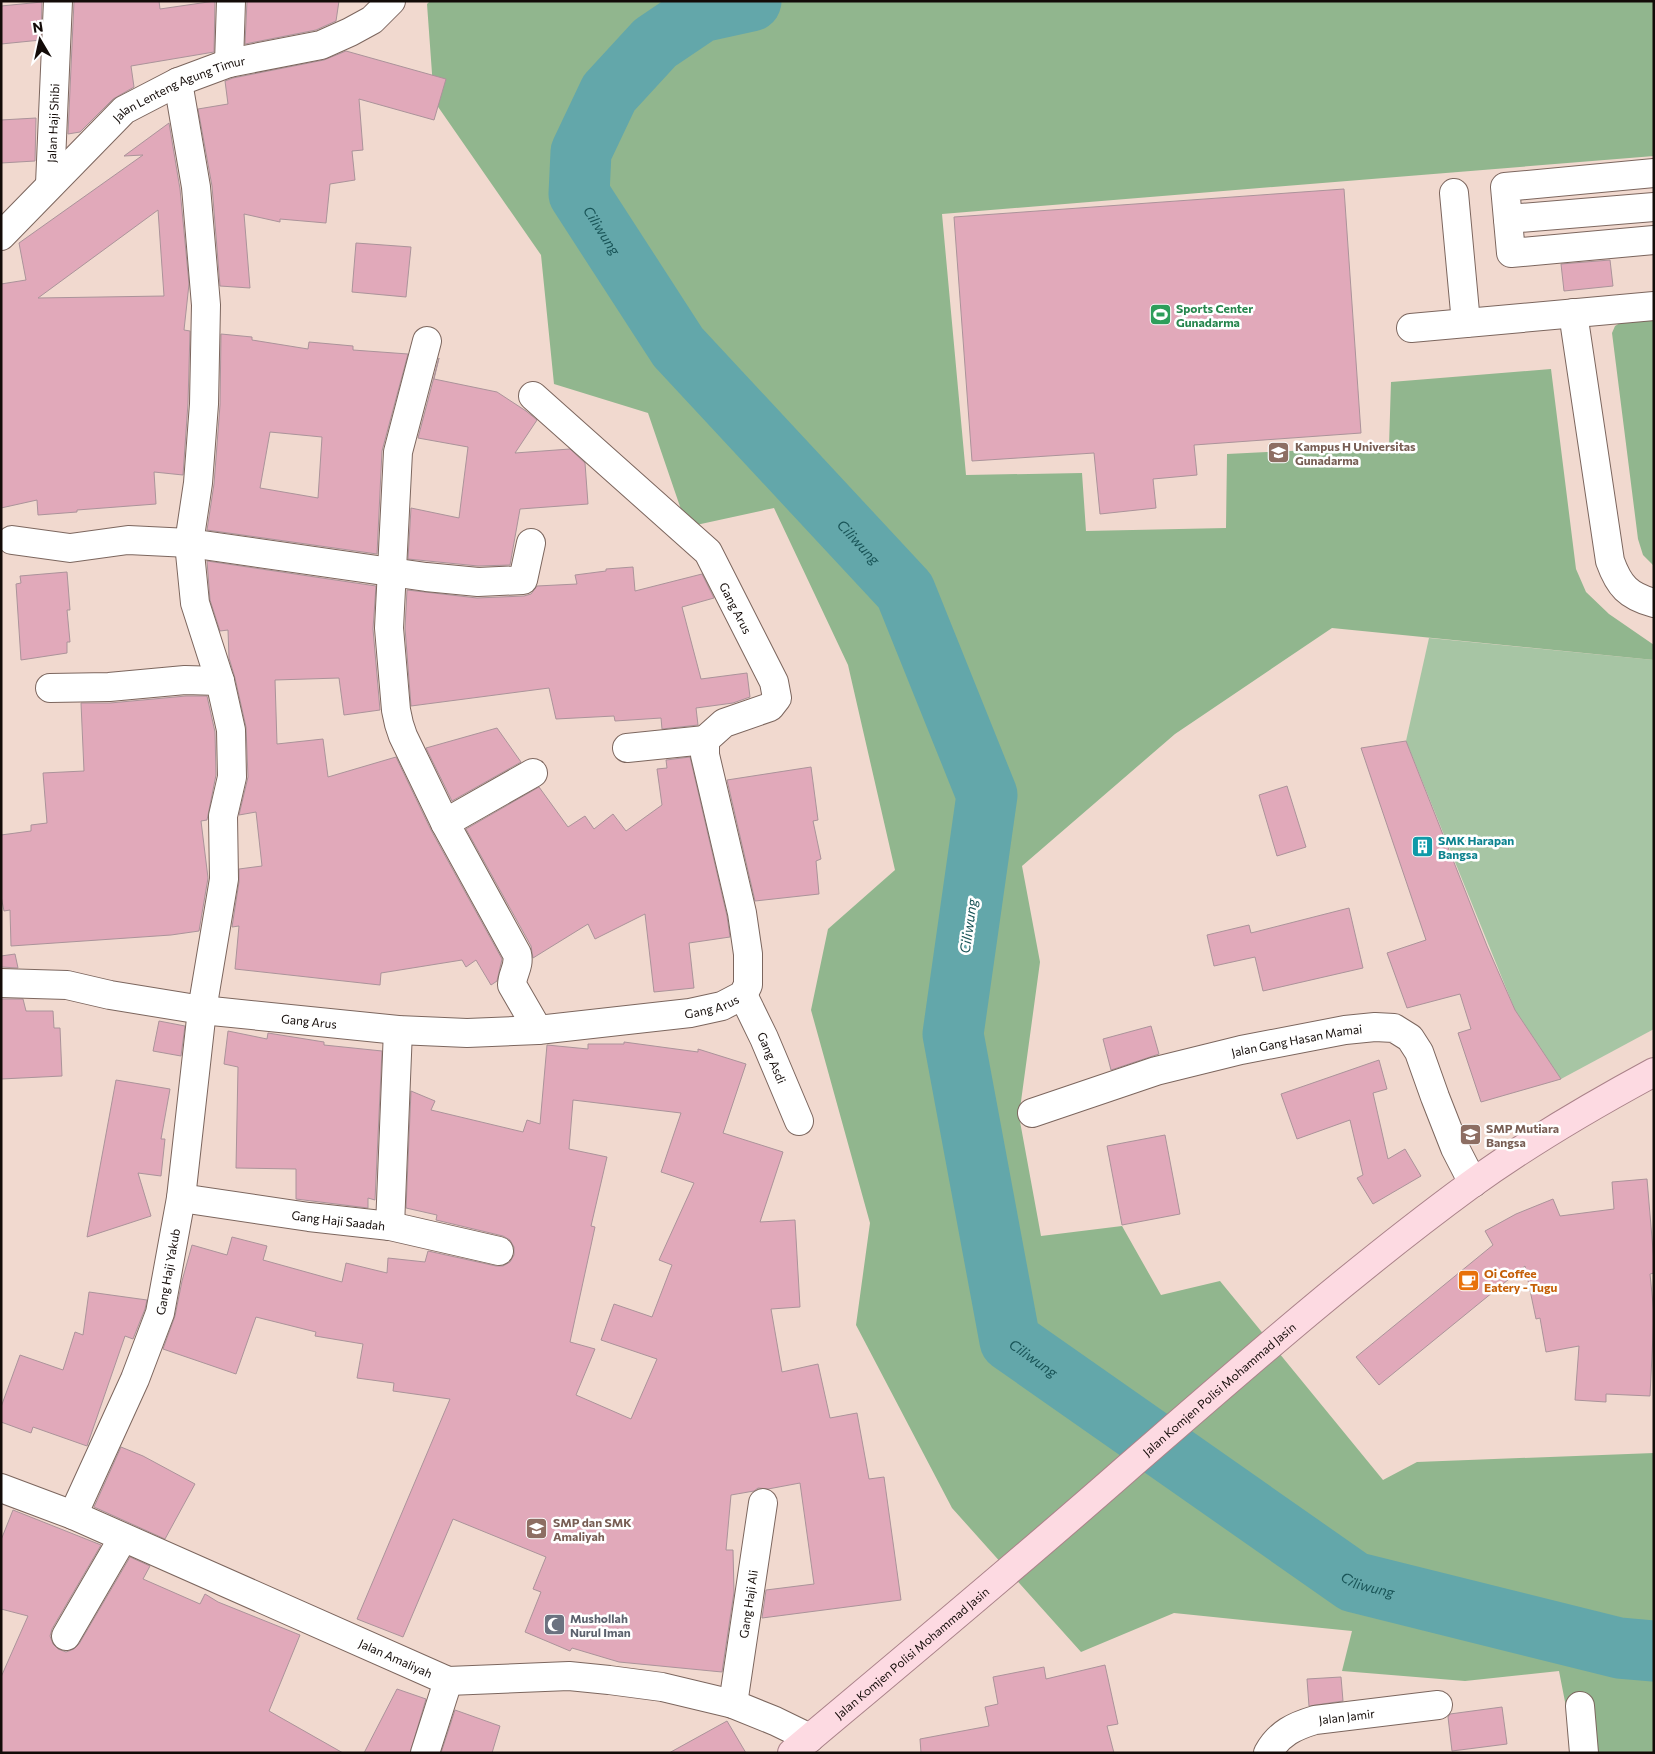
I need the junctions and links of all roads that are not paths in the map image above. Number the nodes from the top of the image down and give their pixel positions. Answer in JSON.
{"nodes":[{"id":1,"x":58,"y":1,"type":"edge"},
{"id":2,"x":231,"y":1,"type":"edge"},
{"id":3,"x":390,"y":1,"type":"edge"},
{"id":4,"x":229,"y":63,"type":"junction"},
{"id":5,"x":178,"y":82,"type":"junction"},
{"id":6,"x":1654,"y":173,"type":"edge"},
{"id":7,"x":50,"y":184,"type":"junction"},
{"id":8,"x":1454,"y":193,"type":"dead end"},
{"id":9,"x":1654,"y":207,"type":"edge"},
{"id":10,"x":1508,"y":219,"type":"junction"},
{"id":11,"x":1,"y":236,"type":"edge"},
{"id":12,"x":1654,"y":240,"type":"edge"},
{"id":13,"x":1654,"y":306,"type":"edge"},
{"id":14,"x":1573,"y":313,"type":"junction"},
{"id":15,"x":1466,"y":323,"type":"junction"},
{"id":16,"x":1411,"y":328,"type":"dead end"},
{"id":17,"x":427,"y":341,"type":"dead end"},
{"id":18,"x":533,"y":396,"type":"dead end"},
{"id":19,"x":12,"y":540,"type":"dead end"},
{"id":20,"x":189,"y":543,"type":"junction"},
{"id":21,"x":530,"y":543,"type":"dead end"},
{"id":22,"x":390,"y":573,"type":"junction"},
{"id":23,"x":1654,"y":603,"type":"edge"},
{"id":24,"x":220,"y":681,"type":"junction"},
{"id":25,"x":50,"y":688,"type":"dead end"},
{"id":26,"x":706,"y":740,"type":"junction"},
{"id":27,"x":628,"y":748,"type":"dead end"},
{"id":28,"x":533,"y":773,"type":"dead end"},
{"id":29,"x":445,"y":823,"type":"junction"},
{"id":30,"x":1,"y":983,"type":"edge"},
{"id":31,"x":742,"y":995,"type":"junction"},
{"id":32,"x":202,"y":1010,"type":"junction"},
{"id":33,"x":398,"y":1030,"type":"junction"},
{"id":34,"x":538,"y":1030,"type":"junction"},
{"id":35,"x":1654,"y":1072,"type":"edge"},
{"id":36,"x":1032,"y":1113,"type":"dead end"},
{"id":37,"x":799,"y":1121,"type":"dead end"},
{"id":38,"x":1472,"y":1184,"type":"junction"},
{"id":39,"x":181,"y":1198,"type":"junction"},
{"id":40,"x":390,"y":1226,"type":"junction"},
{"id":41,"x":499,"y":1250,"type":"dead end"},
{"id":42,"x":1,"y":1488,"type":"edge"},
{"id":43,"x":763,"y":1504,"type":"dead end"},
{"id":44,"x":73,"y":1515,"type":"junction"},
{"id":45,"x":123,"y":1538,"type":"junction"},
{"id":46,"x":66,"y":1636,"type":"dead end"},
{"id":47,"x":448,"y":1681,"type":"junction"},
{"id":48,"x":733,"y":1704,"type":"junction"},
{"id":49,"x":1438,"y":1706,"type":"dead end"},
{"id":50,"x":1580,"y":1706,"type":"dead end"},
{"id":51,"x":801,"y":1746,"type":"edge"},
{"id":52,"x":425,"y":1753,"type":"edge"},
{"id":53,"x":1268,"y":1753,"type":"edge"},
{"id":54,"x":1584,"y":1753,"type":"edge"}],
"edges":[{"from":1,"to":7,"type":"street","name":"Jalan Haji Shibi"},
{"from":2,"to":4,"type":"street"},
{"from":3,"to":4,"type":"street","name":"Jalan Lenteng Agung Timur"},
{"from":4,"to":5,"type":"street","name":"Jalan Lenteng Agung Timur"},
{"from":5,"to":7,"type":"street","name":"Jalan Lenteng Agung Timur"},
{"from":5,"to":20,"type":"street","name":"Gang Haji Yakub"},
{"from":6,"to":10,"type":"street"},
{"from":7,"to":11,"type":"street","name":"Jalan Lenteng Agung Timur"},
{"from":8,"to":15,"type":"street"},
{"from":9,"to":10,"type":"street"},
{"from":10,"to":12,"type":"street"},
{"from":13,"to":14,"type":"street"},
{"from":14,"to":15,"type":"street"},
{"from":14,"to":23,"type":"street"},
{"from":15,"to":16,"type":"street"},
{"from":17,"to":22,"type":"street"},
{"from":18,"to":26,"type":"street","name":"Gang Arus"},
{"from":19,"to":20,"type":"street"},
{"from":20,"to":22,"type":"street"},
{"from":20,"to":24,"type":"street","name":"Gang Haji Yakub"},
{"from":21,"to":22,"type":"street"},
{"from":22,"to":29,"type":"street"},
{"from":24,"to":25,"type":"street"},
{"from":24,"to":32,"type":"street","name":"Gang Haji Yakub"},
{"from":26,"to":27,"type":"street"},
{"from":26,"to":31,"type":"street","name":"Gang Arus"},
{"from":28,"to":29,"type":"street"},
{"from":29,"to":34,"type":"street"},
{"from":30,"to":32,"type":"street","name":"Gang Arus"},
{"from":31,"to":34,"type":"street","name":"Gang Arus"},
{"from":31,"to":37,"type":"street","name":"Gang Asdi"},
{"from":32,"to":33,"type":"street","name":"Gang Arus"},
{"from":32,"to":39,"type":"street","name":"Gang Haji Yakub"},
{"from":33,"to":34,"type":"street","name":"Gang Arus"},
{"from":33,"to":40,"type":"street","name":"Gang Haji Saadah"},
{"from":35,"to":38,"type":"main road","name":"Jalan Komjen Polisi Mohammad Jasin"},
{"from":36,"to":38,"type":"street","name":"Jalan Gang Hasan Mamai"},
{"from":38,"to":51,"type":"main road","name":"Jalan Komjen Polisi Mohammad Jasin"},
{"from":39,"to":40,"type":"street","name":"Gang Haji Saadah"},
{"from":39,"to":44,"type":"street","name":"Gang Haji Yakub"},
{"from":40,"to":41,"type":"street"},
{"from":42,"to":44,"type":"street","name":"Jalan Amaliyah"},
{"from":43,"to":48,"type":"street","name":"Gang Haji Ali"},
{"from":44,"to":45,"type":"street","name":"Jalan Amaliyah"},
{"from":45,"to":46,"type":"street"},
{"from":45,"to":47,"type":"street","name":"Jalan Amaliyah"},
{"from":47,"to":48,"type":"street","name":"Jalan Amaliyah"},
{"from":47,"to":52,"type":"street"},
{"from":48,"to":51,"type":"street","name":"Jalan Amaliyah"},
{"from":49,"to":53,"type":"street","name":"Jalan Jamir"},
{"from":50,"to":54,"type":"street"}]}
